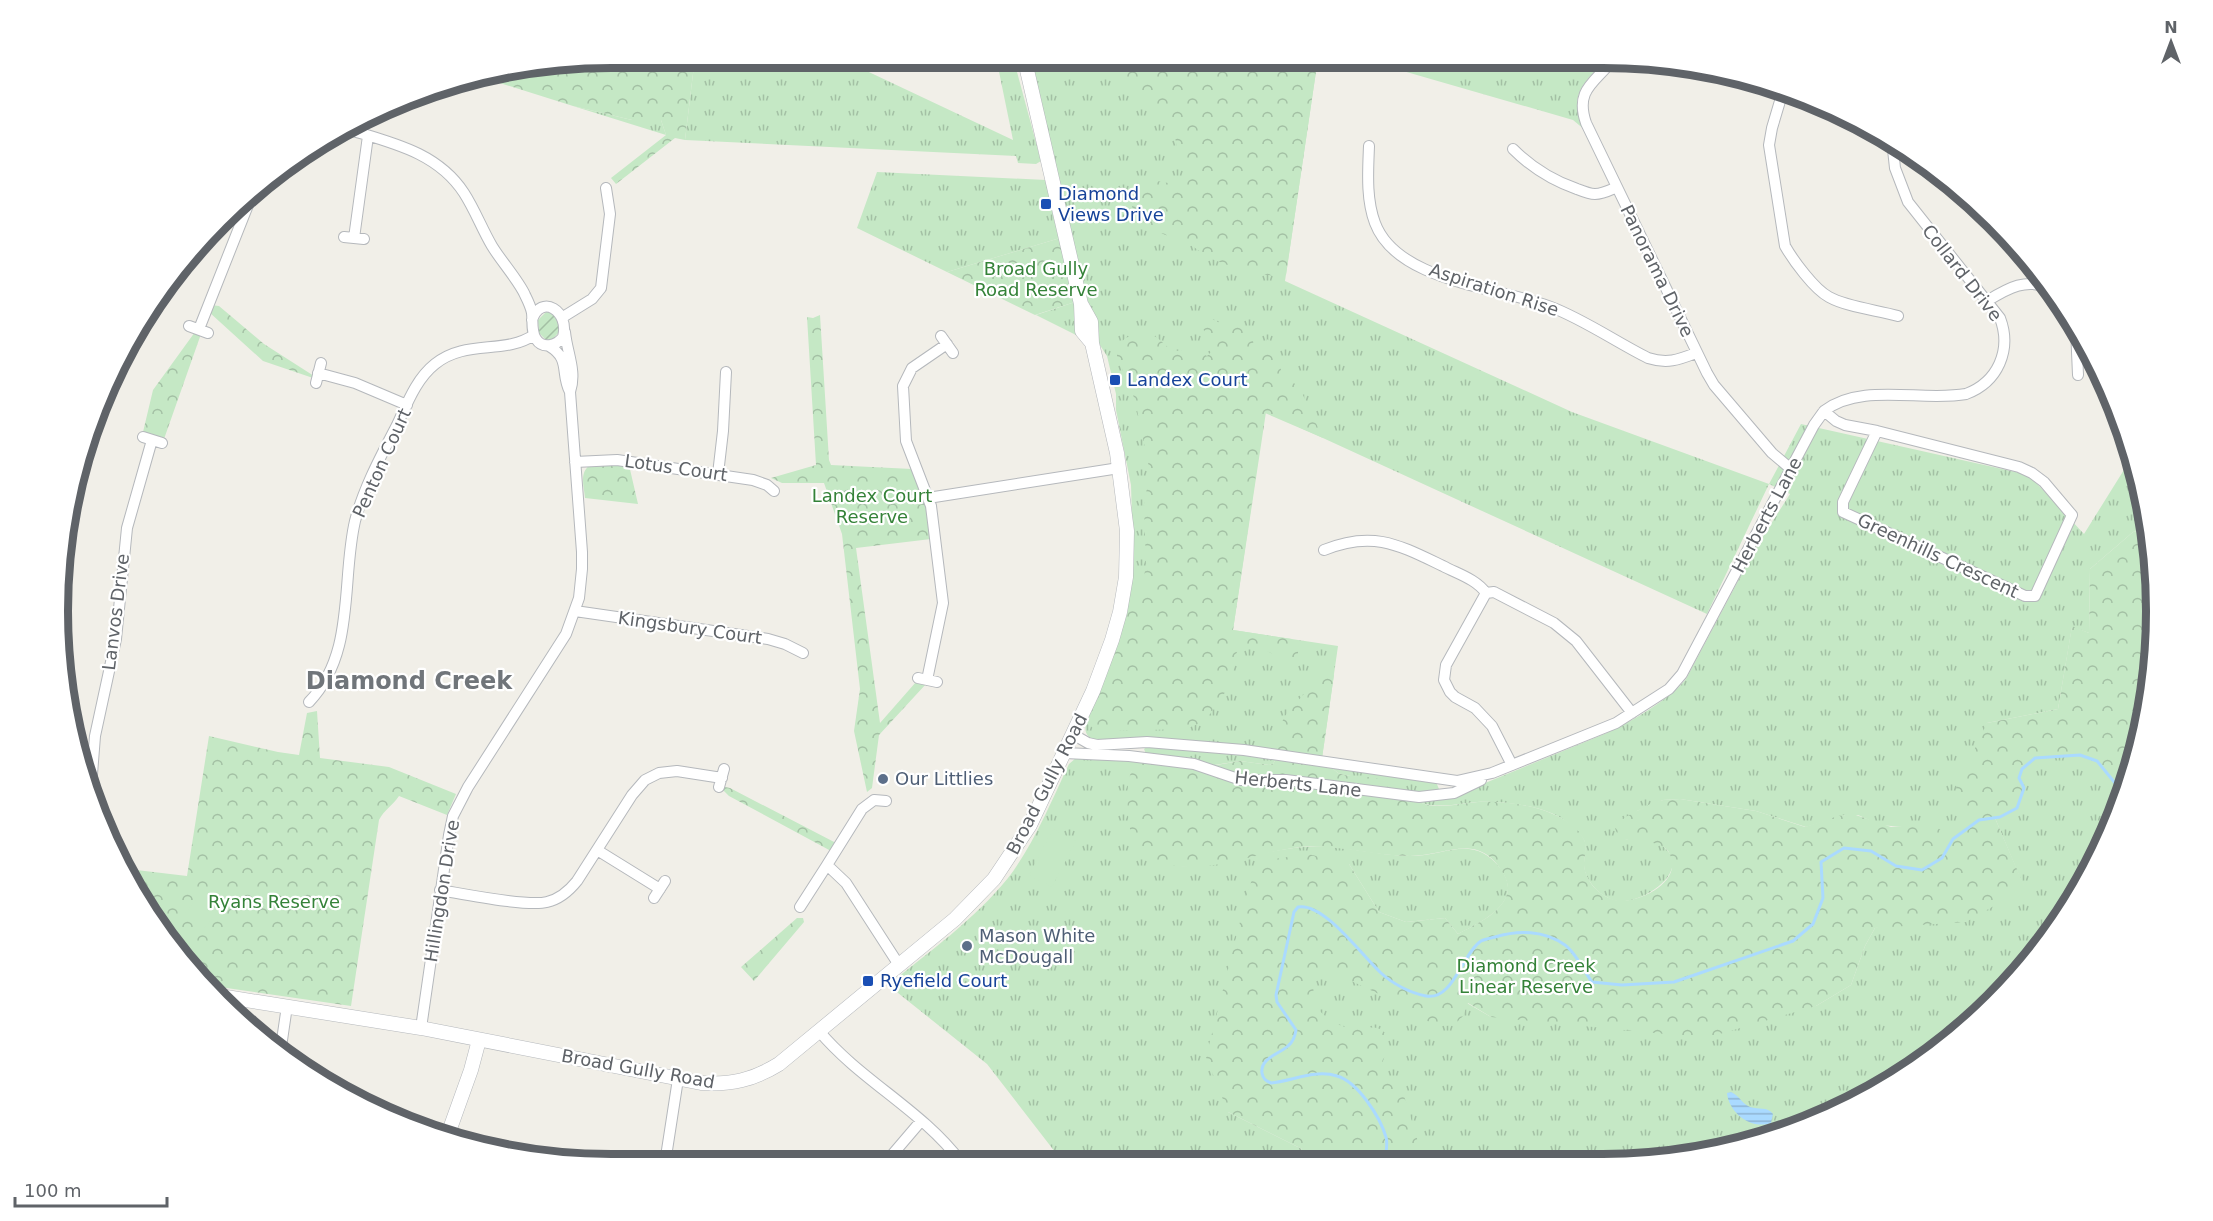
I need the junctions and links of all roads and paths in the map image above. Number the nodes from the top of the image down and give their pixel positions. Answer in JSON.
{"nodes":[{"id":1,"x":1027,"y":68,"type":"edge"},
{"id":2,"x":1605,"y":68,"type":"edge"},
{"id":3,"x":1782,"y":98,"type":"edge"},
{"id":4,"x":354,"y":132,"type":"edge"},
{"id":5,"x":368,"y":136,"type":"junction"},
{"id":6,"x":1369,"y":146,"type":"dead end"},
{"id":7,"x":1513,"y":149,"type":"dead end"},
{"id":8,"x":1893,"y":152,"type":"edge"},
{"id":9,"x":1617,"y":187,"type":"junction"},
{"id":10,"x":606,"y":188,"type":"dead end"},
{"id":11,"x":247,"y":207,"type":"edge"},
{"id":12,"x":354,"y":238,"type":"dead end"},
{"id":13,"x":2037,"y":285,"type":"edge"},
{"id":14,"x":525,"y":294,"type":"junction"},
{"id":15,"x":1987,"y":301,"type":"junction"},
{"id":16,"x":547,"y":307,"type":"junction"},
{"id":17,"x":1898,"y":316,"type":"dead end"},
{"id":18,"x":563,"y":317,"type":"junction"},
{"id":19,"x":532,"y":320,"type":"junction"},
{"id":20,"x":198,"y":329,"type":"dead end"},
{"id":21,"x":565,"y":332,"type":"junction"},
{"id":22,"x":534,"y":335,"type":"junction"},
{"id":23,"x":947,"y":344,"type":"dead end"},
{"id":24,"x":549,"y":346,"type":"junction"},
{"id":25,"x":2077,"y":346,"type":"edge"},
{"id":26,"x":1696,"y":352,"type":"junction"},
{"id":27,"x":726,"y":372,"type":"dead end"},
{"id":28,"x":318,"y":373,"type":"dead end"},
{"id":29,"x":2078,"y":375,"type":"dead end"},
{"id":30,"x":570,"y":392,"type":"junction"},
{"id":31,"x":407,"y":405,"type":"junction"},
{"id":32,"x":1824,"y":411,"type":"junction"},
{"id":33,"x":1877,"y":430,"type":"junction"},
{"id":34,"x":152,"y":440,"type":"dead end"},
{"id":35,"x":575,"y":462,"type":"junction"},
{"id":36,"x":1119,"y":468,"type":"junction"},
{"id":37,"x":1791,"y":469,"type":"junction"},
{"id":38,"x":718,"y":474,"type":"junction"},
{"id":39,"x":774,"y":490,"type":"dead end"},
{"id":40,"x":928,"y":498,"type":"junction"},
{"id":41,"x":1324,"y":550,"type":"dead end"},
{"id":42,"x":1486,"y":593,"type":"junction"},
{"id":43,"x":575,"y":611,"type":"junction"},
{"id":44,"x":802,"y":653,"type":"dead end"},
{"id":45,"x":927,"y":680,"type":"dead end"},
{"id":46,"x":309,"y":702,"type":"dead end"},
{"id":47,"x":1632,"y":713,"type":"junction"},
{"id":48,"x":1074,"y":735,"type":"junction"},
{"id":49,"x":1147,"y":742,"type":"junction"},
{"id":50,"x":1065,"y":753,"type":"junction"},
{"id":51,"x":1144,"y":758,"type":"junction"},
{"id":52,"x":1512,"y":765,"type":"junction"},
{"id":53,"x":92,"y":772,"type":"edge"},
{"id":54,"x":1491,"y":773,"type":"junction"},
{"id":55,"x":722,"y":778,"type":"dead end"},
{"id":56,"x":1437,"y":779,"type":"junction"},
{"id":57,"x":1436,"y":796,"type":"junction"},
{"id":58,"x":886,"y":801,"type":"dead end"},
{"id":59,"x":597,"y":850,"type":"junction"},
{"id":60,"x":828,"y":865,"type":"junction"},
{"id":61,"x":659,"y":889,"type":"dead end"},
{"id":62,"x":440,"y":890,"type":"junction"},
{"id":63,"x":800,"y":907,"type":"dead end"},
{"id":64,"x":899,"y":965,"type":"junction"},
{"id":65,"x":231,"y":998,"type":"edge"},
{"id":66,"x":287,"y":1006,"type":"junction"},
{"id":67,"x":421,"y":1028,"type":"junction"},
{"id":68,"x":819,"y":1031,"type":"junction"},
{"id":69,"x":479,"y":1040,"type":"junction"},
{"id":70,"x":282,"y":1042,"type":"edge"},
{"id":71,"x":678,"y":1079,"type":"junction"},
{"id":72,"x":921,"y":1121,"type":"junction"},
{"id":73,"x":450,"y":1129,"type":"edge"},
{"id":74,"x":666,"y":1154,"type":"edge"},
{"id":75,"x":893,"y":1154,"type":"edge"},
{"id":76,"x":955,"y":1154,"type":"edge"}],
"edges":[{"from":1,"to":36,"type":"street","name":"Broad Gully Road"},
{"from":2,"to":9,"type":"street","name":"Panorama Drive"},
{"from":3,"to":17,"type":"street"},
{"from":4,"to":5,"type":"street"},
{"from":5,"to":12,"type":"street"},
{"from":5,"to":14,"type":"street"},
{"from":6,"to":26,"type":"street","name":"Aspiration Rise"},
{"from":7,"to":9,"type":"street"},
{"from":8,"to":15,"type":"street","name":"Collard Drive"},
{"from":9,"to":26,"type":"street","name":"Panorama Drive"},
{"from":10,"to":18,"type":"street"},
{"from":11,"to":20,"type":"street"},
{"from":13,"to":15,"type":"street"},
{"from":14,"to":16,"type":"street"},
{"from":14,"to":19,"type":"street"},
{"from":15,"to":32,"type":"street","name":"Collard Drive"},
{"from":16,"to":18,"type":"street"},
{"from":16,"to":19,"type":"street"},
{"from":18,"to":21,"type":"street"},
{"from":19,"to":22,"type":"street"},
{"from":21,"to":24,"type":"street"},
{"from":21,"to":30,"type":"street","name":"Hillingdon Drive"},
{"from":22,"to":24,"type":"street"},
{"from":22,"to":31,"type":"street","name":"Penton Court"},
{"from":23,"to":40,"type":"street"},
{"from":24,"to":30,"type":"street","name":"Hillingdon Drive"},
{"from":25,"to":29,"type":"street"},
{"from":26,"to":37,"type":"street","name":"Panorama Drive"},
{"from":27,"to":38,"type":"street"},
{"from":28,"to":31,"type":"street"},
{"from":30,"to":35,"type":"street","name":"Hillingdon Drive"},
{"from":31,"to":46,"type":"street","name":"Penton Court"},
{"from":32,"to":33,"type":"street"},
{"from":32,"to":37,"type":"street","name":"Herberts Lane"},
{"from":33,"to":33,"type":"street","name":"Greenhills Crescent"},
{"from":34,"to":53,"type":"street","name":"Lanvos Drive"},
{"from":35,"to":38,"type":"street","name":"Lotus Court"},
{"from":35,"to":43,"type":"street","name":"Hillingdon Drive"},
{"from":36,"to":40,"type":"street"},
{"from":36,"to":48,"type":"street","name":"Broad Gully Road"},
{"from":37,"to":47,"type":"street","name":"Herberts Lane"},
{"from":38,"to":39,"type":"street","name":"Lotus Court"},
{"from":40,"to":45,"type":"street"},
{"from":41,"to":42,"type":"street"},
{"from":42,"to":47,"type":"street"},
{"from":42,"to":52,"type":"street"},
{"from":43,"to":44,"type":"street","name":"Kingsbury Court"},
{"from":43,"to":62,"type":"street","name":"Hillingdon Drive"},
{"from":47,"to":52,"type":"street","name":"Herberts Lane"},
{"from":48,"to":49,"type":"street","name":"Herberts Lane"},
{"from":48,"to":50,"type":"street","name":"Broad Gully Road"},
{"from":49,"to":51,"type":"street"},
{"from":49,"to":56,"type":"street","name":"Herberts Lane"},
{"from":50,"to":51,"type":"street","name":"Herberts Lane"},
{"from":50,"to":64,"type":"street","name":"Broad Gully Road"},
{"from":51,"to":57,"type":"street","name":"Herberts Lane"},
{"from":52,"to":54,"type":"street","name":"Herberts Lane"},
{"from":54,"to":56,"type":"street","name":"Herberts Lane"},
{"from":54,"to":57,"type":"street","name":"Herberts Lane"},
{"from":55,"to":59,"type":"street"},
{"from":56,"to":57,"type":"street"},
{"from":58,"to":60,"type":"street"},
{"from":59,"to":61,"type":"street"},
{"from":59,"to":62,"type":"street"},
{"from":60,"to":63,"type":"street"},
{"from":60,"to":64,"type":"street"},
{"from":62,"to":67,"type":"street","name":"Hillingdon Drive"},
{"from":64,"to":68,"type":"street","name":"Broad Gully Road"},
{"from":65,"to":66,"type":"street","name":"Broad Gully Road"},
{"from":66,"to":67,"type":"street","name":"Broad Gully Road"},
{"from":66,"to":70,"type":"street"},
{"from":67,"to":69,"type":"street","name":"Broad Gully Road"},
{"from":68,"to":71,"type":"street","name":"Broad Gully Road"},
{"from":68,"to":72,"type":"street"},
{"from":69,"to":71,"type":"street","name":"Broad Gully Road"},
{"from":69,"to":73,"type":"street"},
{"from":71,"to":74,"type":"street"},
{"from":72,"to":75,"type":"street"},
{"from":72,"to":76,"type":"street"}]}
